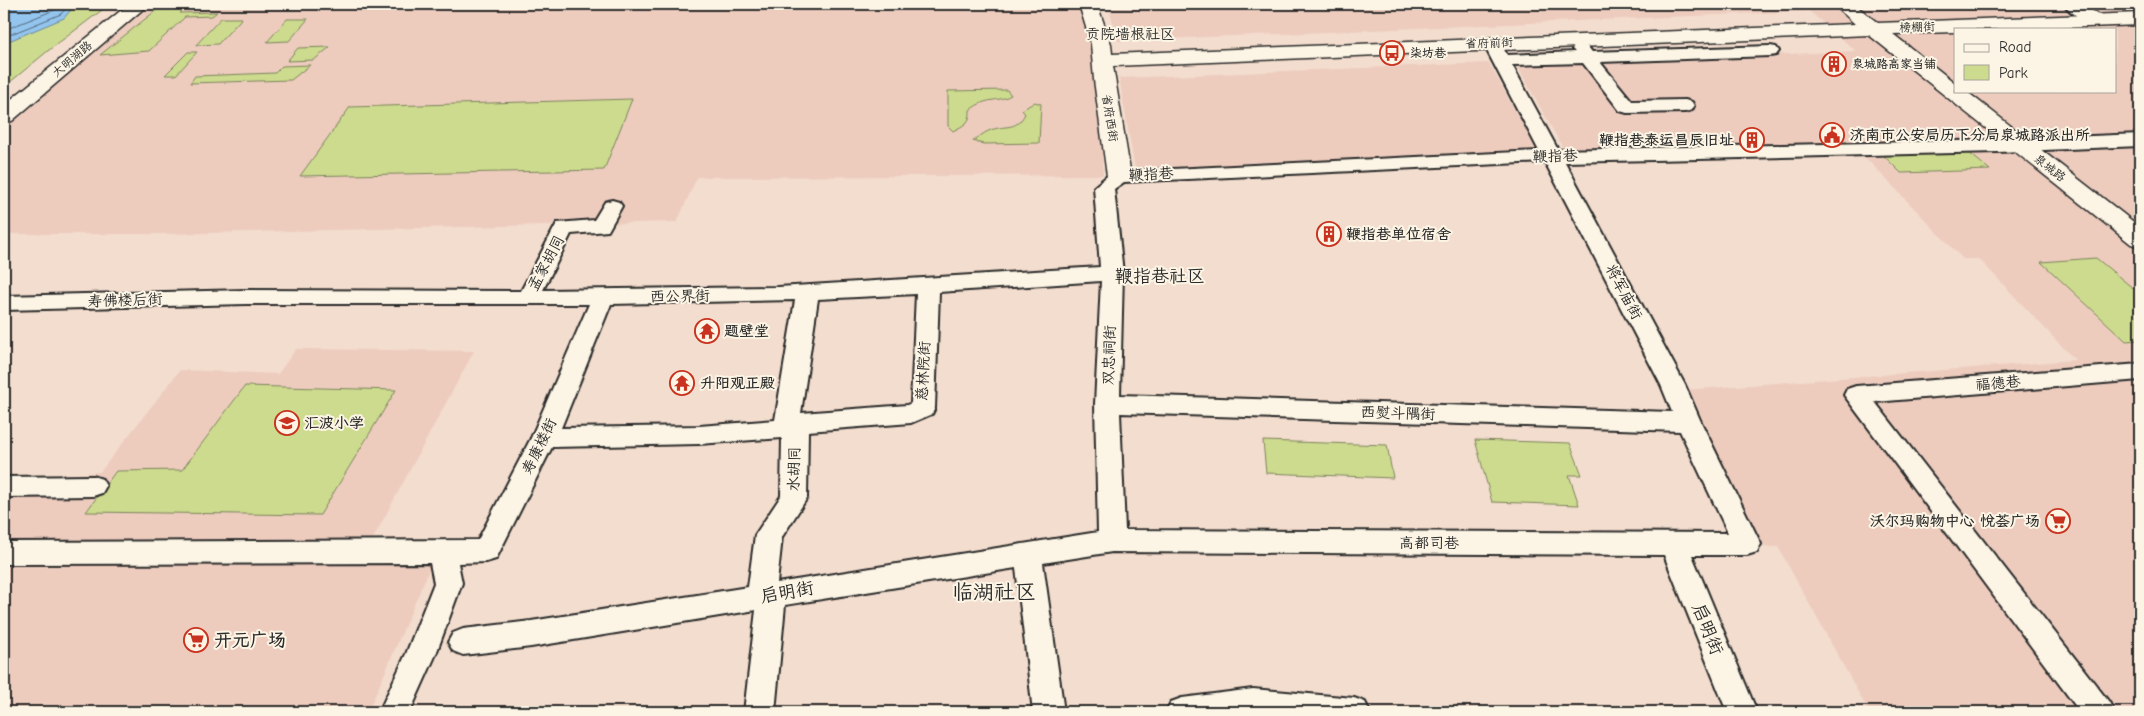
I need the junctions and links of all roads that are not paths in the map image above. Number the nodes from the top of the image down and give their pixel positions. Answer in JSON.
{"nodes":[{"id":1,"x":130,"y":4,"type":"edge"},
{"id":2,"x":140,"y":4,"type":"edge"},
{"id":3,"x":1088,"y":4,"type":"edge"},
{"id":4,"x":1842,"y":4,"type":"edge"},
{"id":5,"x":2072,"y":4,"type":"edge"},
{"id":6,"x":2140,"y":19,"type":"edge"},
{"id":7,"x":2098,"y":21,"type":"junction"},
{"id":8,"x":1874,"y":29,"type":"junction"},
{"id":9,"x":1573,"y":40,"type":"junction"},
{"id":10,"x":1770,"y":51,"type":"dead end"},
{"id":11,"x":1497,"y":52,"type":"junction"},
{"id":12,"x":1587,"y":58,"type":"junction"},
{"id":13,"x":1103,"y":60,"type":"junction"},
{"id":14,"x":1954,"y":92,"type":"edge"},
{"id":15,"x":1954,"y":92,"type":"edge"},
{"id":16,"x":4,"y":103,"type":"edge"},
{"id":17,"x":1685,"y":106,"type":"dead end"},
{"id":18,"x":4,"y":116,"type":"edge"},
{"id":19,"x":2140,"y":140,"type":"edge"},
{"id":20,"x":2022,"y":145,"type":"junction"},
{"id":21,"x":1552,"y":156,"type":"junction"},
{"id":22,"x":1119,"y":176,"type":"junction"},
{"id":23,"x":612,"y":206,"type":"dead end"},
{"id":24,"x":2140,"y":239,"type":"edge"},
{"id":25,"x":1112,"y":273,"type":"junction"},
{"id":26,"x":928,"y":286,"type":"junction"},
{"id":27,"x":808,"y":292,"type":"junction"},
{"id":28,"x":246,"y":297,"type":"joint"},
{"id":29,"x":603,"y":297,"type":"junction"},
{"id":30,"x":528,"y":298,"type":"junction"},
{"id":31,"x":4,"y":303,"type":"edge"},
{"id":32,"x":2140,"y":372,"type":"edge"},
{"id":33,"x":1108,"y":404,"type":"junction"},
{"id":34,"x":1688,"y":422,"type":"junction"},
{"id":35,"x":790,"y":426,"type":"junction"},
{"id":36,"x":544,"y":438,"type":"junction"},
{"id":37,"x":93,"y":486,"type":"dead end"},
{"id":38,"x":4,"y":487,"type":"edge"},
{"id":39,"x":1112,"y":541,"type":"junction"},
{"id":40,"x":1747,"y":544,"type":"joint"},
{"id":41,"x":1674,"y":545,"type":"junction"},
{"id":42,"x":442,"y":552,"type":"junction"},
{"id":43,"x":4,"y":553,"type":"edge"},
{"id":44,"x":1028,"y":553,"type":"junction"},
{"id":45,"x":766,"y":595,"type":"junction"},
{"id":46,"x":463,"y":642,"type":"dead end"},
{"id":47,"x":395,"y":712,"type":"edge"},
{"id":48,"x":760,"y":712,"type":"edge"},
{"id":49,"x":1049,"y":712,"type":"edge"},
{"id":50,"x":1182,"y":712,"type":"edge"},
{"id":51,"x":1354,"y":712,"type":"edge"},
{"id":52,"x":1742,"y":712,"type":"edge"},
{"id":53,"x":2098,"y":712,"type":"edge"}],
"edges":[{"from":1,"to":16,"type":"street","name":"大明湖路"},
{"from":2,"to":18,"type":"street","name":"大明湖路"},
{"from":3,"to":13,"type":"street","name":"省府西街"},
{"from":4,"to":8,"type":"street","name":"泉城路"},
{"from":5,"to":7,"type":"street"},
{"from":6,"to":7,"type":"street","name":"榜棚街"},
{"from":7,"to":8,"type":"street","name":"榜棚街"},
{"from":8,"to":9,"type":"street","name":"省府前街"},
{"from":8,"to":14,"type":"street","name":"泉城路"},
{"from":9,"to":11,"type":"street","name":"省府前街"},
{"from":9,"to":12,"type":"street"},
{"from":10,"to":12,"type":"street"},
{"from":11,"to":12,"type":"street"},
{"from":11,"to":13,"type":"street","name":"省府前街"},
{"from":11,"to":21,"type":"street","name":"将军庙街"},
{"from":12,"to":17,"type":"street"},
{"from":13,"to":22,"type":"street","name":"省府西街"},
{"from":15,"to":20,"type":"street","name":"泉城路"},
{"from":19,"to":20,"type":"street","name":"鞭指巷"},
{"from":20,"to":21,"type":"street","name":"鞭指巷"},
{"from":20,"to":24,"type":"street","name":"泉城路"},
{"from":21,"to":22,"type":"street","name":"鞭指巷"},
{"from":21,"to":34,"type":"street","name":"将军庙街"},
{"from":22,"to":25,"type":"street","name":"双忠祠街"},
{"from":23,"to":30,"type":"street","name":"孟家胡同"},
{"from":25,"to":26,"type":"street","name":"西公界街"},
{"from":25,"to":33,"type":"street","name":"双忠祠街"},
{"from":26,"to":27,"type":"street","name":"西公界街"},
{"from":26,"to":35,"type":"street","name":"慈林院街"},
{"from":27,"to":29,"type":"street","name":"西公界街"},
{"from":27,"to":35,"type":"street"},
{"from":28,"to":30,"type":"street","name":"西公界街"},
{"from":28,"to":31,"type":"street","name":"寿佛楼后街"},
{"from":29,"to":30,"type":"street","name":"西公界街"},
{"from":29,"to":36,"type":"street","name":"寿康楼街"},
{"from":32,"to":53,"type":"street","name":"福德巷"},
{"from":33,"to":34,"type":"street","name":"西熨斗隅街"},
{"from":33,"to":39,"type":"street","name":"双忠祠街"},
{"from":34,"to":40,"type":"street","name":"将军庙街"},
{"from":35,"to":36,"type":"street","name":"慈林院街"},
{"from":35,"to":45,"type":"street","name":"水胡同"},
{"from":36,"to":42,"type":"street","name":"寿康楼街"},
{"from":37,"to":38,"type":"street"},
{"from":39,"to":41,"type":"street","name":"高都司巷"},
{"from":39,"to":44,"type":"street","name":"启明街"},
{"from":40,"to":41,"type":"street","name":"高都司巷"},
{"from":41,"to":52,"type":"street","name":"启明街"},
{"from":42,"to":43,"type":"street"},
{"from":42,"to":47,"type":"street"},
{"from":44,"to":45,"type":"street","name":"启明街"},
{"from":44,"to":49,"type":"street"},
{"from":45,"to":46,"type":"street","name":"启明街"},
{"from":45,"to":48,"type":"street","name":"水胡同"},
{"from":50,"to":51,"type":"street"}]}
